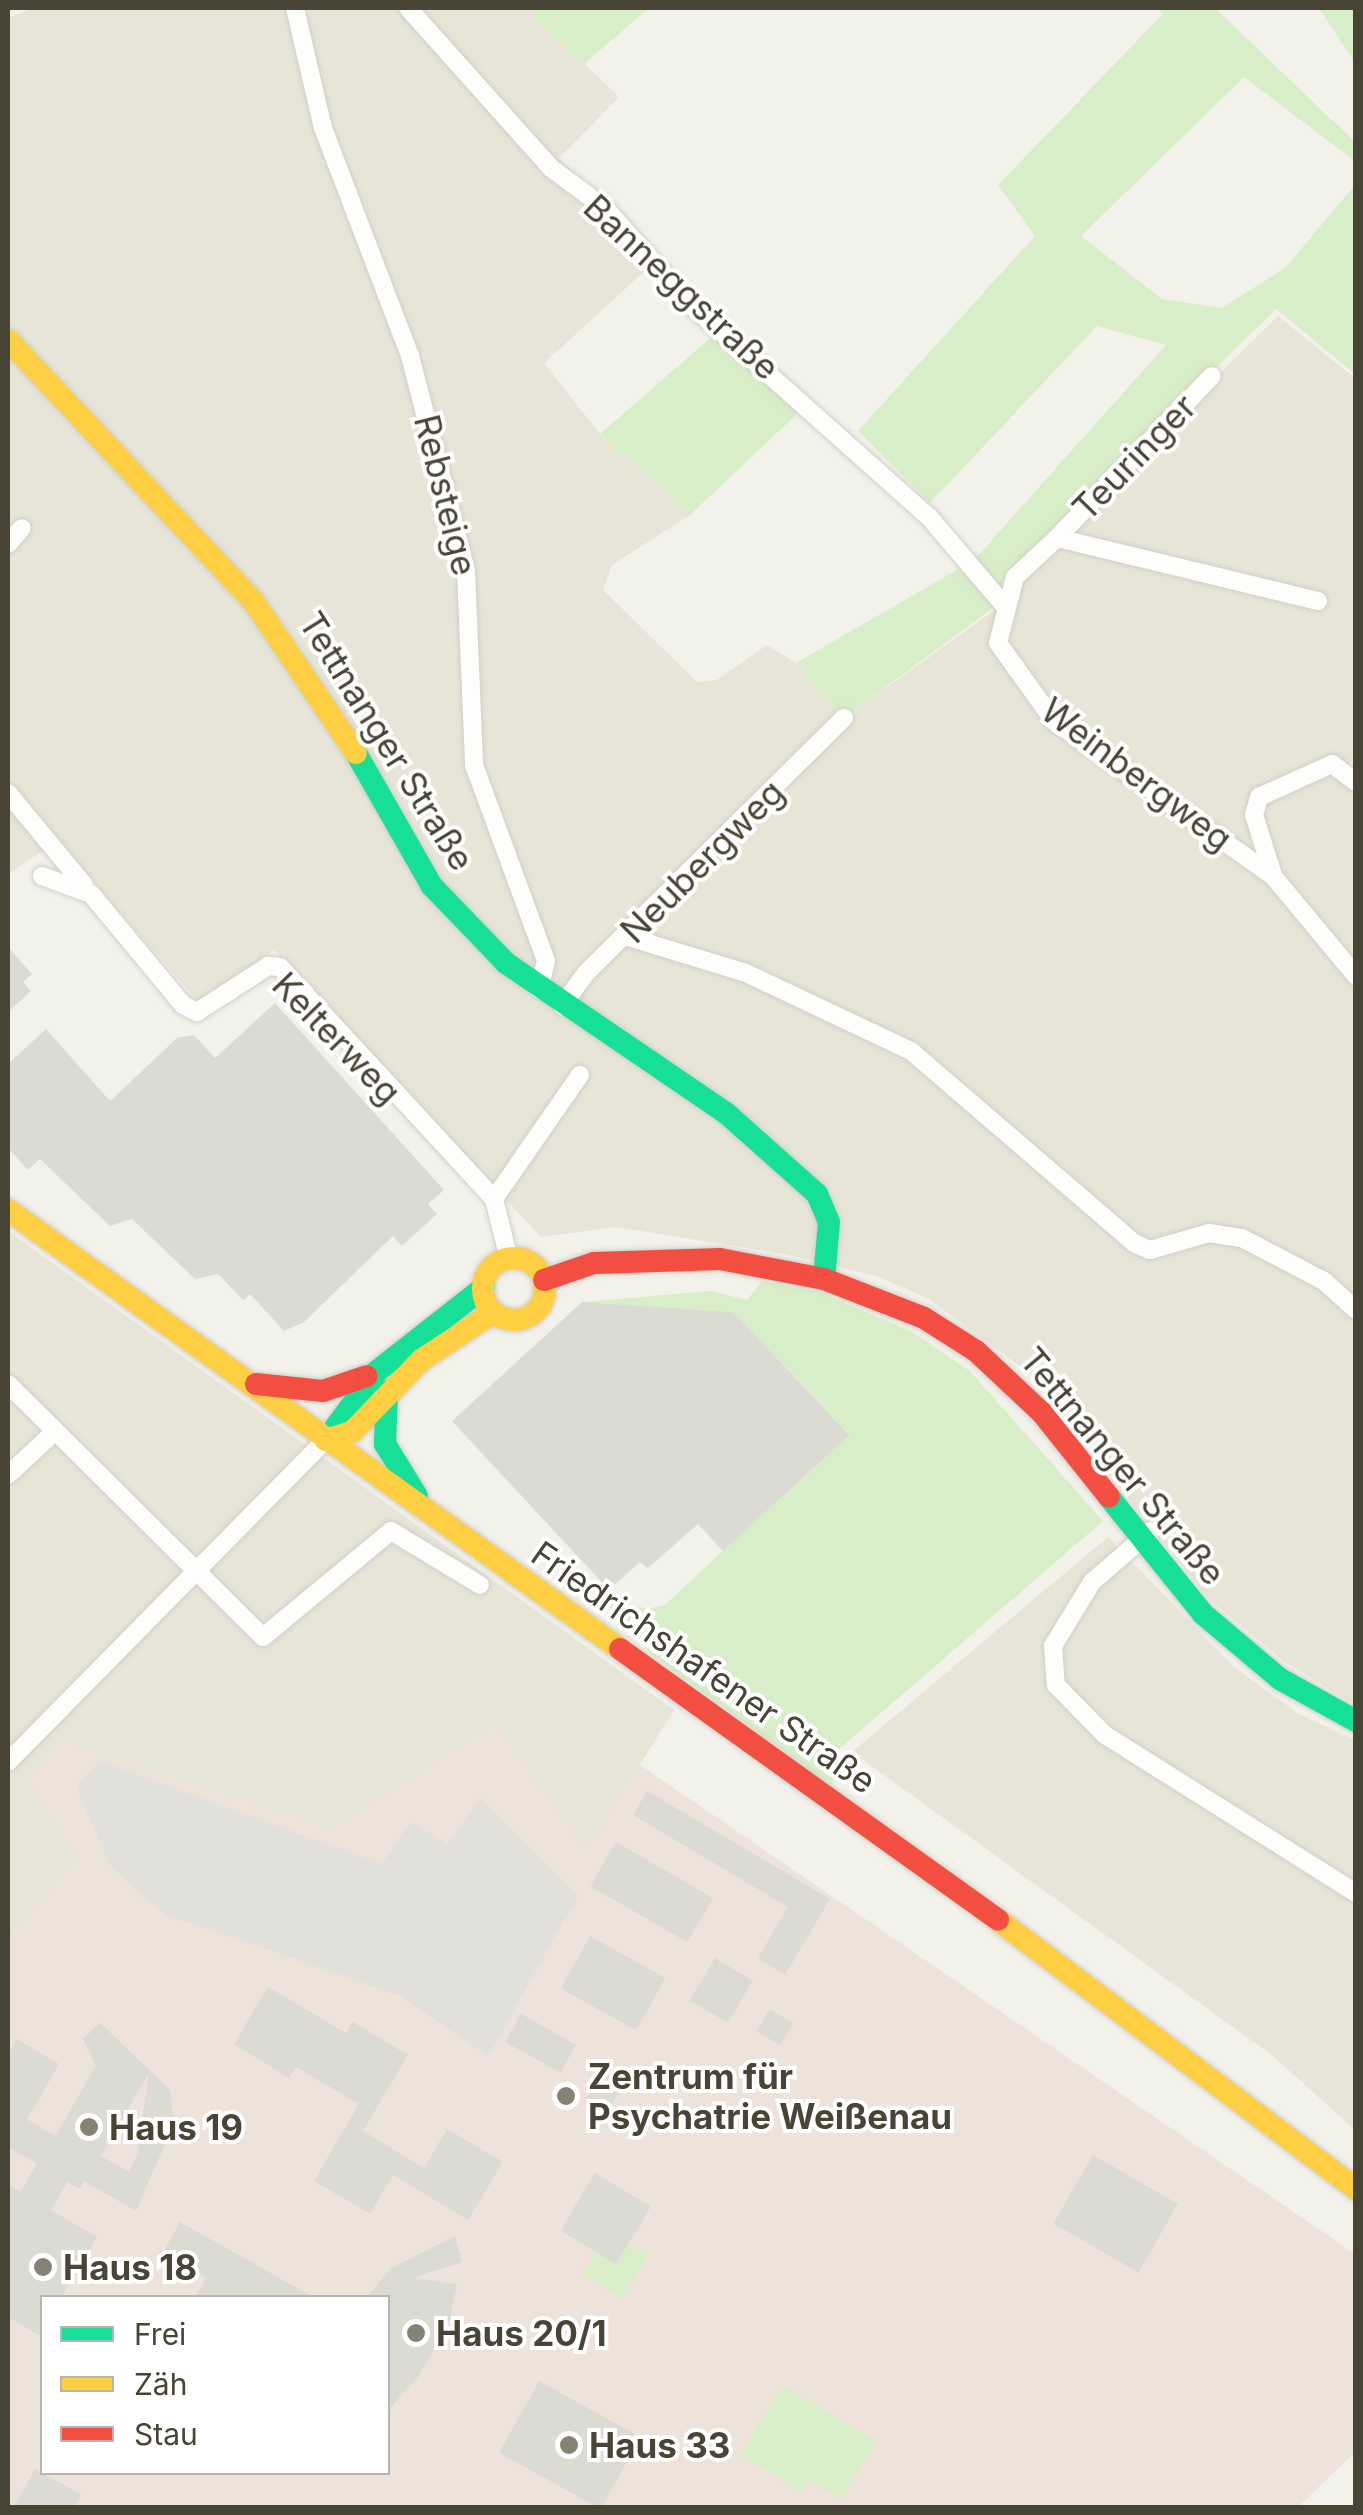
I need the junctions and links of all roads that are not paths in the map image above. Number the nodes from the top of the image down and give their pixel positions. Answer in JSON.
{"nodes":[{"id":1,"x":296,"y":8,"type":"edge"},
{"id":2,"x":408,"y":8,"type":"edge"},
{"id":3,"x":8,"y":340,"type":"edge"},
{"id":4,"x":1212,"y":376,"type":"dead end"},
{"id":5,"x":22,"y":528,"type":"dead end"},
{"id":6,"x":1056,"y":538,"type":"junction"},
{"id":7,"x":8,"y":544,"type":"edge"},
{"id":8,"x":1318,"y":601,"type":"dead end"},
{"id":9,"x":1003,"y":604,"type":"junction"},
{"id":10,"x":844,"y":718,"type":"dead end"},
{"id":11,"x":1356,"y":782,"type":"edge"},
{"id":12,"x":8,"y":793,"type":"edge"},
{"id":13,"x":42,"y":876,"type":"dead end"},
{"id":14,"x":1274,"y":876,"type":"junction"},
{"id":15,"x":91,"y":894,"type":"junction"},
{"id":16,"x":628,"y":937,"type":"junction"},
{"id":17,"x":1356,"y":976,"type":"edge"},
{"id":18,"x":539,"y":988,"type":"junction"},
{"id":19,"x":562,"y":1006,"type":"junction"},
{"id":20,"x":580,"y":1075,"type":"dead end"},
{"id":21,"x":494,"y":1200,"type":"junction"},
{"id":22,"x":8,"y":1210,"type":"edge"},
{"id":23,"x":508,"y":1259,"type":"junction"},
{"id":24,"x":824,"y":1279,"type":"junction"},
{"id":25,"x":544,"y":1280,"type":"junction"},
{"id":26,"x":484,"y":1287,"type":"junction"},
{"id":27,"x":1356,"y":1310,"type":"edge"},
{"id":28,"x":494,"y":1312,"type":"junction"},
{"id":29,"x":382,"y":1380,"type":"junction"},
{"id":30,"x":252,"y":1383,"type":"junction"},
{"id":31,"x":8,"y":1384,"type":"edge"},
{"id":32,"x":53,"y":1432,"type":"junction"},
{"id":33,"x":326,"y":1440,"type":"junction"},
{"id":34,"x":8,"y":1476,"type":"edge"},
{"id":35,"x":428,"y":1513,"type":"junction"},
{"id":36,"x":1145,"y":1535,"type":"junction"},
{"id":37,"x":191,"y":1572,"type":"junction"},
{"id":38,"x":480,"y":1585,"type":"dead end"},
{"id":39,"x":1356,"y":1722,"type":"edge"},
{"id":40,"x":8,"y":1762,"type":"edge"},
{"id":41,"x":1356,"y":1893,"type":"edge"},
{"id":42,"x":1356,"y":2189,"type":"edge"}],
"edges":[{"from":1,"to":18,"type":"street","name":"Rebsteige"},
{"from":2,"to":9,"type":"street","name":"Banneggstraße"},
{"from":3,"to":18,"type":"street","name":"Tettnanger Straße"},
{"from":4,"to":6,"type":"street","name":"Teuringer"},
{"from":5,"to":7,"type":"street"},
{"from":6,"to":8,"type":"street"},
{"from":6,"to":9,"type":"street"},
{"from":9,"to":14,"type":"street","name":"Weinbergweg"},
{"from":10,"to":16,"type":"street","name":"Neubergweg"},
{"from":11,"to":14,"type":"street","name":"Weinbergweg"},
{"from":12,"to":15,"type":"street","name":"Kelterweg"},
{"from":13,"to":15,"type":"street"},
{"from":14,"to":17,"type":"street","name":"Weinbergweg"},
{"from":15,"to":21,"type":"street","name":"Kelterweg"},
{"from":16,"to":19,"type":"street","name":"Neubergweg"},
{"from":16,"to":27,"type":"street"},
{"from":18,"to":19,"type":"street","name":"Tettnanger Straße"},
{"from":19,"to":24,"type":"street","name":"Tettnanger Straße"},
{"from":20,"to":21,"type":"street"},
{"from":21,"to":23,"type":"street","name":"Kelterweg"},
{"from":22,"to":30,"type":"street","name":"Friedrichshafener Straße"},
{"from":23,"to":25,"type":"street"},
{"from":23,"to":26,"type":"street"},
{"from":24,"to":25,"type":"street","name":"Tettnanger Straße"},
{"from":24,"to":36,"type":"street","name":"Tettnanger Straße"},
{"from":25,"to":28,"type":"street"},
{"from":26,"to":28,"type":"street"},
{"from":26,"to":29,"type":"street"},
{"from":28,"to":29,"type":"street"},
{"from":29,"to":30,"type":"street"},
{"from":29,"to":33,"type":"street"},
{"from":29,"to":35,"type":"street"},
{"from":30,"to":33,"type":"street","name":"Friedrichshafener Straße"},
{"from":31,"to":32,"type":"street"},
{"from":32,"to":34,"type":"street"},
{"from":32,"to":37,"type":"street"},
{"from":33,"to":35,"type":"street","name":"Friedrichshafener Straße"},
{"from":33,"to":37,"type":"street"},
{"from":35,"to":42,"type":"street","name":"Friedrichshafener Straße"},
{"from":36,"to":39,"type":"street","name":"Tettnanger Straße"},
{"from":36,"to":41,"type":"street"},
{"from":37,"to":38,"type":"street"},
{"from":37,"to":40,"type":"street"}]}
